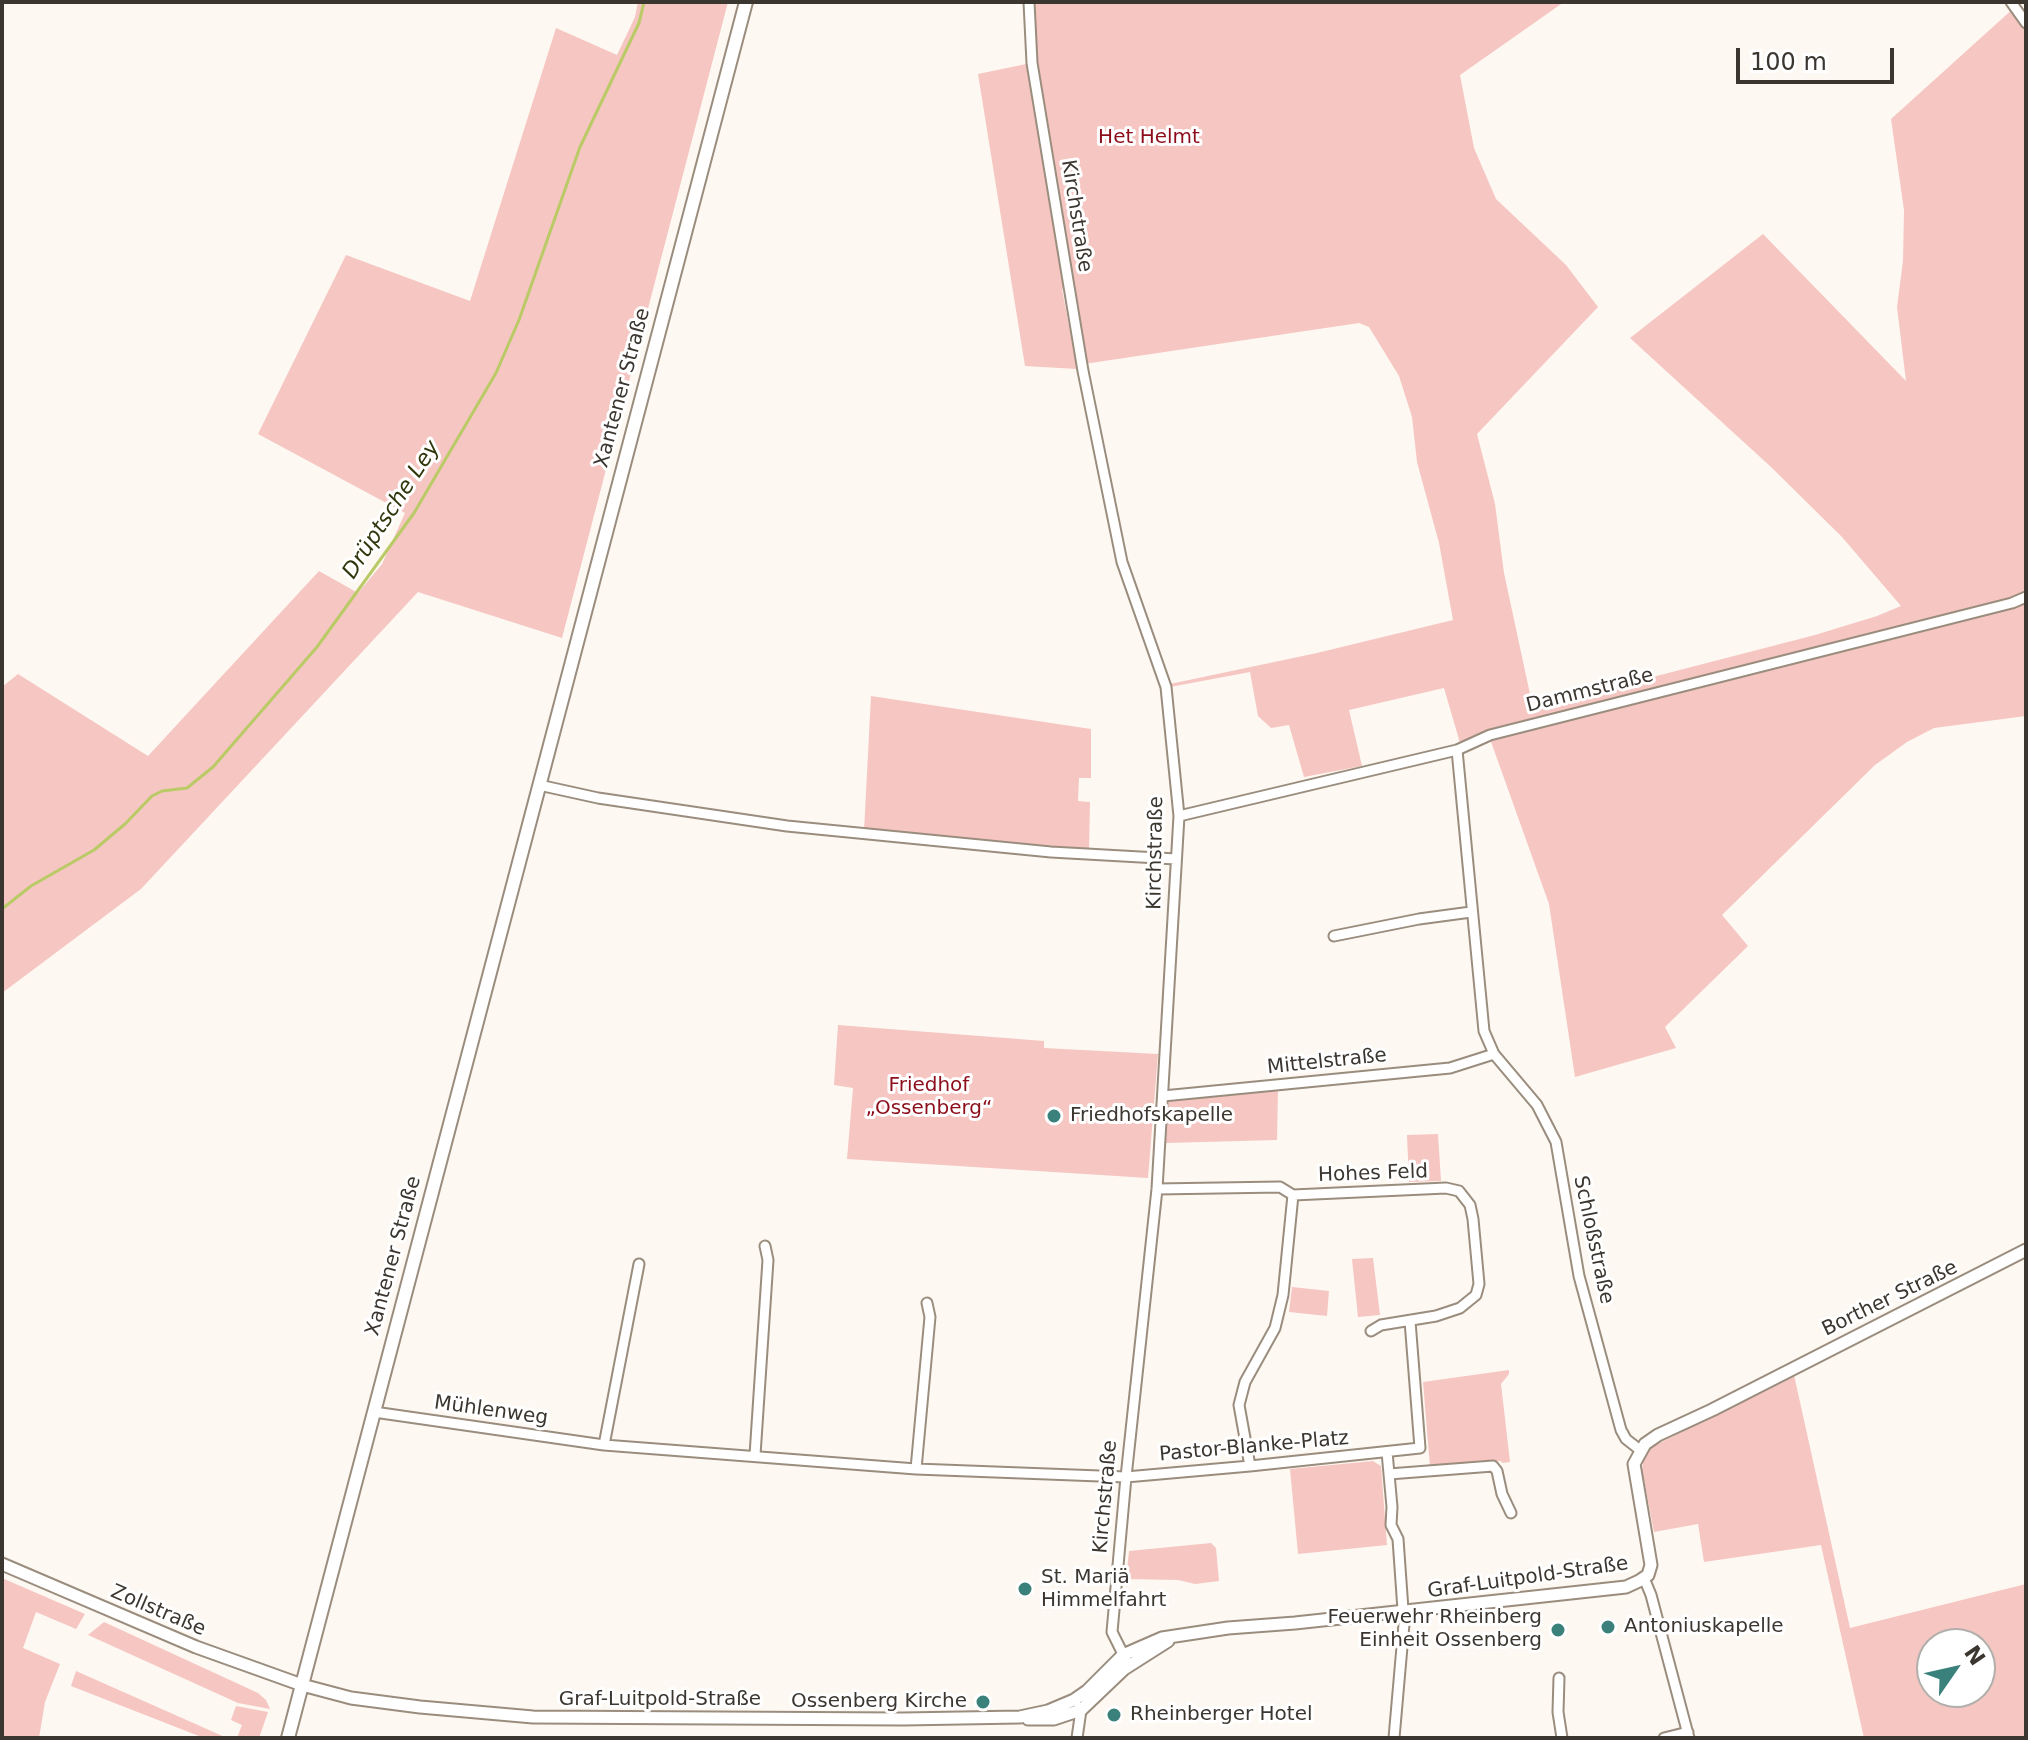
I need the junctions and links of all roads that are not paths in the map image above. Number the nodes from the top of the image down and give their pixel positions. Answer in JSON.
{"nodes":[{"id":1,"x":746,"y":2,"type":"edge"},
{"id":2,"x":1029,"y":2,"type":"edge"},
{"id":3,"x":2011,"y":2,"type":"edge"},
{"id":4,"x":2026,"y":23,"type":"edge"},
{"id":5,"x":2026,"y":597,"type":"edge"},
{"id":6,"x":1457,"y":750,"type":"junction"},
{"id":7,"x":539,"y":785,"type":"junction"},
{"id":8,"x":1179,"y":816,"type":"junction"},
{"id":9,"x":1176,"y":859,"type":"junction"},
{"id":10,"x":1471,"y":912,"type":"junction"},
{"id":11,"x":1334,"y":936,"type":"dead end"},
{"id":12,"x":1494,"y":1054,"type":"junction"},
{"id":13,"x":1163,"y":1096,"type":"junction"},
{"id":14,"x":1157,"y":1189,"type":"junction"},
{"id":15,"x":1293,"y":1195,"type":"junction"},
{"id":16,"x":765,"y":1246,"type":"dead end"},
{"id":17,"x":2026,"y":1250,"type":"edge"},
{"id":18,"x":639,"y":1264,"type":"dead end"},
{"id":19,"x":927,"y":1303,"type":"dead end"},
{"id":20,"x":1410,"y":1321,"type":"junction"},
{"id":21,"x":1371,"y":1331,"type":"dead end"},
{"id":22,"x":374,"y":1412,"type":"junction"},
{"id":23,"x":604,"y":1445,"type":"junction"},
{"id":24,"x":1640,"y":1450,"type":"junction"},
{"id":25,"x":1387,"y":1452,"type":"junction"},
{"id":26,"x":755,"y":1455,"type":"junction"},
{"id":27,"x":1250,"y":1466,"type":"junction"},
{"id":28,"x":916,"y":1469,"type":"junction"},
{"id":29,"x":1389,"y":1474,"type":"junction"},
{"id":30,"x":1126,"y":1477,"type":"junction"},
{"id":31,"x":1511,"y":1513,"type":"dead end"},
{"id":32,"x":2,"y":1564,"type":"edge"},
{"id":33,"x":1644,"y":1578,"type":"junction"},
{"id":34,"x":1403,"y":1612,"type":"junction"},
{"id":35,"x":1126,"y":1660,"type":"junction"},
{"id":36,"x":1559,"y":1678,"type":"dead end"},
{"id":37,"x":302,"y":1685,"type":"junction"},
{"id":38,"x":1078,"y":1705,"type":"junction"},
{"id":39,"x":1689,"y":1735,"type":"edge"},
{"id":40,"x":288,"y":1738,"type":"edge"},
{"id":41,"x":1077,"y":1738,"type":"edge"},
{"id":42,"x":1394,"y":1738,"type":"edge"},
{"id":43,"x":1562,"y":1738,"type":"edge"},
{"id":44,"x":1664,"y":1738,"type":"edge"}],
"edges":[{"from":1,"to":7,"type":"main road","name":"Xantener Straße"},
{"from":2,"to":8,"type":"street","name":"Kirchstraße"},
{"from":3,"to":4,"type":"street"},
{"from":5,"to":6,"type":"street","name":"Dammstraße"},
{"from":6,"to":8,"type":"street","name":"Dammstraße"},
{"from":6,"to":10,"type":"street","name":"Schloßstraße"},
{"from":7,"to":9,"type":"street"},
{"from":7,"to":22,"type":"main road","name":"Xantener Straße"},
{"from":8,"to":9,"type":"street","name":"Kirchstraße"},
{"from":9,"to":13,"type":"street","name":"Kirchstraße"},
{"from":10,"to":11,"type":"street"},
{"from":10,"to":12,"type":"street","name":"Schloßstraße"},
{"from":12,"to":13,"type":"street","name":"Mittelstraße"},
{"from":12,"to":24,"type":"street","name":"Schloßstraße"},
{"from":13,"to":14,"type":"street","name":"Kirchstraße"},
{"from":14,"to":15,"type":"street","name":"Hohes Feld"},
{"from":14,"to":30,"type":"street","name":"Kirchstraße"},
{"from":15,"to":20,"type":"street","name":"Hohes Feld"},
{"from":15,"to":27,"type":"street"},
{"from":16,"to":26,"type":"street"},
{"from":17,"to":24,"type":"street","name":"Borther Straße"},
{"from":18,"to":23,"type":"street"},
{"from":19,"to":28,"type":"street"},
{"from":20,"to":21,"type":"street","name":"Hohes Feld"},
{"from":20,"to":25,"type":"street","name":"Pastor-Blanke-Platz"},
{"from":22,"to":23,"type":"street","name":"Mühlenweg"},
{"from":22,"to":37,"type":"main road","name":"Xantener Straße"},
{"from":23,"to":26,"type":"street","name":"Mühlenweg"},
{"from":24,"to":33,"type":"street"},
{"from":25,"to":27,"type":"street","name":"Pastor-Blanke-Platz"},
{"from":25,"to":29,"type":"street"},
{"from":26,"to":28,"type":"street","name":"Mühlenweg"},
{"from":27,"to":30,"type":"street","name":"Pastor-Blanke-Platz"},
{"from":28,"to":30,"type":"street","name":"Mühlenweg"},
{"from":29,"to":31,"type":"street"},
{"from":29,"to":34,"type":"street"},
{"from":30,"to":35,"type":"street","name":"Kirchstraße"},
{"from":32,"to":37,"type":"street","name":"Zollstraße"},
{"from":33,"to":34,"type":"street","name":"Graf-Luitpold-Straße"},
{"from":33,"to":39,"type":"street"},
{"from":34,"to":35,"type":"street","name":"Graf-Luitpold-Straße"},
{"from":34,"to":42,"type":"street"},
{"from":35,"to":38,"type":"street","name":"Graf-Luitpold-Straße"},
{"from":36,"to":43,"type":"street"},
{"from":37,"to":38,"type":"street","name":"Graf-Luitpold-Straße"},
{"from":37,"to":40,"type":"main road","name":"Xantener Straße"},
{"from":38,"to":41,"type":"street"},
{"from":39,"to":44,"type":"street"}]}
